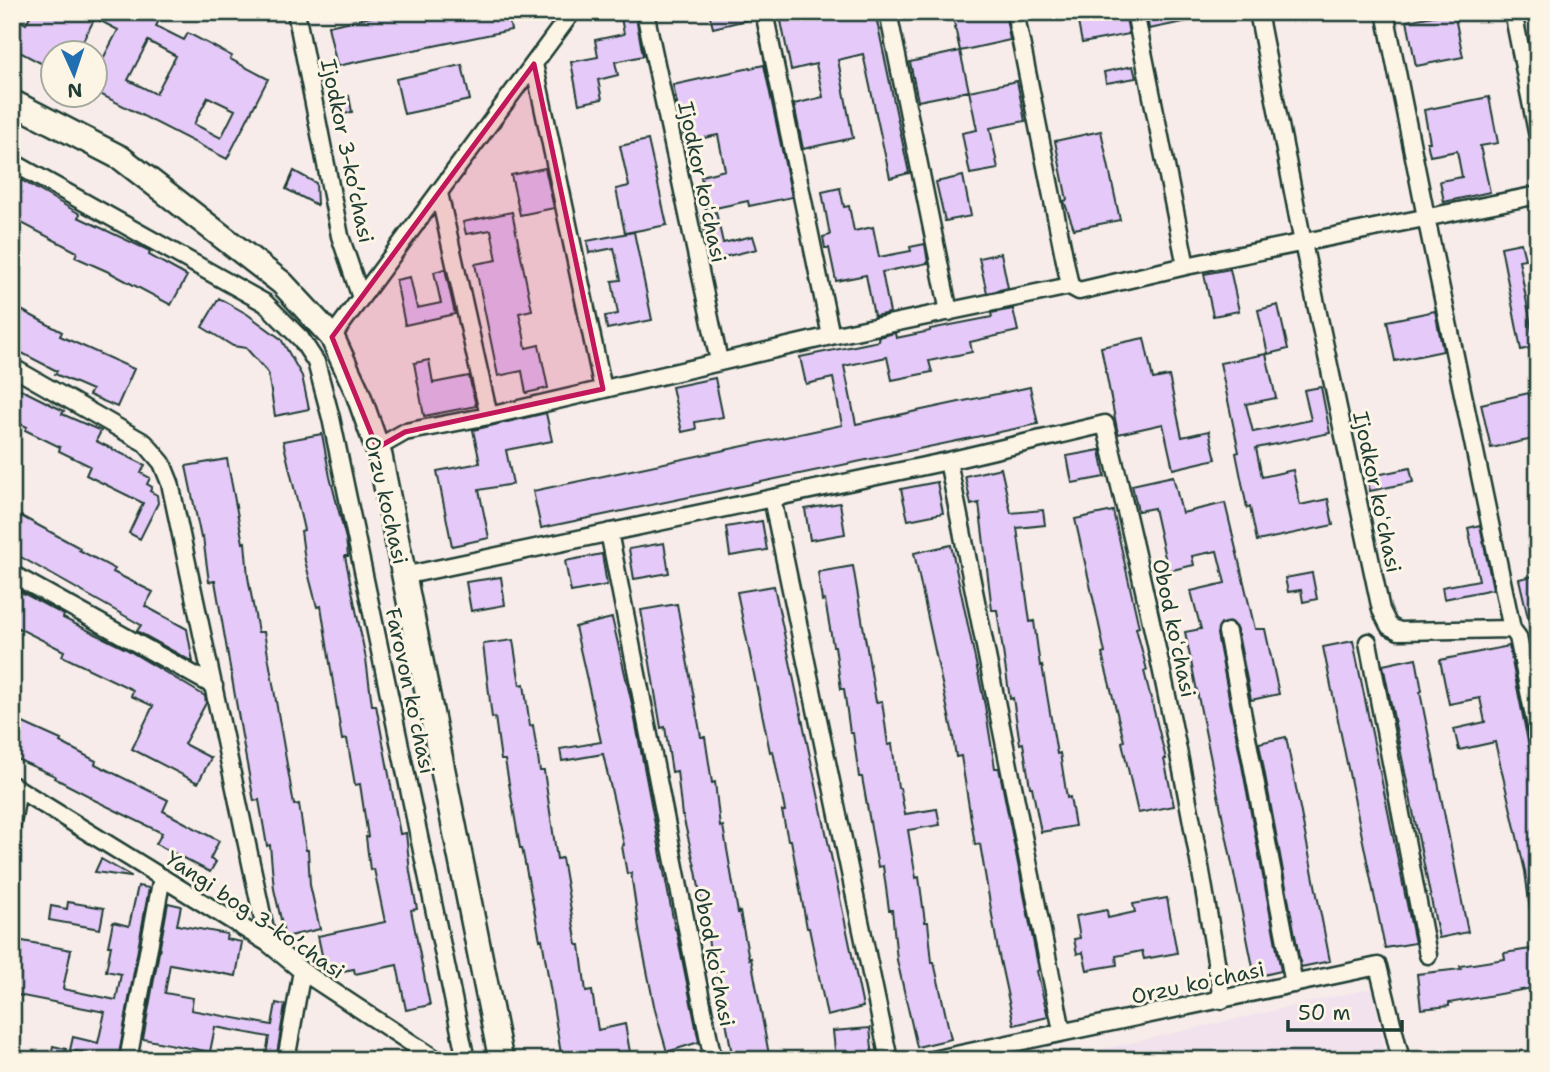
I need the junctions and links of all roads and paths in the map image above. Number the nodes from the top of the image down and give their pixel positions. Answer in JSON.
{"nodes":[{"id":1,"x":296,"y":12,"type":"edge"},
{"id":2,"x":572,"y":12,"type":"edge"},
{"id":3,"x":645,"y":12,"type":"edge"},
{"id":4,"x":764,"y":12,"type":"edge"},
{"id":5,"x":888,"y":12,"type":"edge"},
{"id":6,"x":1016,"y":12,"type":"edge"},
{"id":7,"x":1135,"y":12,"type":"edge"},
{"id":8,"x":1258,"y":12,"type":"edge"},
{"id":9,"x":1385,"y":12,"type":"edge"},
{"id":10,"x":1513,"y":12,"type":"edge"},
{"id":11,"x":534,"y":64,"type":"junction"},
{"id":12,"x":12,"y":102,"type":"edge"},
{"id":13,"x":1538,"y":137,"type":"edge"},
{"id":14,"x":12,"y":162,"type":"edge"},
{"id":15,"x":439,"y":193,"type":"junction"},
{"id":16,"x":1538,"y":195,"type":"edge"},
{"id":17,"x":1426,"y":217,"type":"junction"},
{"id":18,"x":1303,"y":243,"type":"junction"},
{"id":19,"x":1186,"y":266,"type":"junction"},
{"id":20,"x":1070,"y":286,"type":"junction"},
{"id":21,"x":361,"y":298,"type":"junction"},
{"id":22,"x":950,"y":312,"type":"junction"},
{"id":23,"x":831,"y":336,"type":"junction"},
{"id":24,"x":332,"y":337,"type":"junction"},
{"id":25,"x":719,"y":361,"type":"junction"},
{"id":26,"x":12,"y":367,"type":"edge"},
{"id":27,"x":603,"y":389,"type":"junction"},
{"id":28,"x":489,"y":416,"type":"junction"},
{"id":29,"x":377,"y":448,"type":"junction"},
{"id":30,"x":948,"y":461,"type":"junction"},
{"id":31,"x":772,"y":498,"type":"junction"},
{"id":32,"x":609,"y":532,"type":"junction"},
{"id":33,"x":12,"y":574,"type":"edge"},
{"id":34,"x":404,"y":576,"type":"junction"},
{"id":35,"x":1227,"y":632,"type":"dead end"},
{"id":36,"x":1515,"y":633,"type":"junction"},
{"id":37,"x":1368,"y":642,"type":"dead end"},
{"id":38,"x":214,"y":686,"type":"junction"},
{"id":39,"x":1538,"y":736,"type":"edge"},
{"id":40,"x":15,"y":787,"type":"edge"},
{"id":41,"x":12,"y":823,"type":"edge"},
{"id":42,"x":162,"y":877,"type":"junction"},
{"id":43,"x":268,"y":943,"type":"junction"},
{"id":44,"x":1427,"y":955,"type":"dead end"},
{"id":45,"x":302,"y":971,"type":"junction"},
{"id":46,"x":1294,"y":984,"type":"junction"},
{"id":47,"x":1222,"y":1000,"type":"junction"},
{"id":48,"x":1062,"y":1031,"type":"junction"},
{"id":49,"x":128,"y":1060,"type":"edge"},
{"id":50,"x":286,"y":1060,"type":"edge"},
{"id":51,"x":437,"y":1060,"type":"edge"},
{"id":52,"x":466,"y":1060,"type":"edge"},
{"id":53,"x":501,"y":1060,"type":"edge"},
{"id":54,"x":713,"y":1060,"type":"edge"},
{"id":55,"x":889,"y":1060,"type":"edge"},
{"id":56,"x":932,"y":1060,"type":"edge"},
{"id":57,"x":1401,"y":1060,"type":"edge"}],
"edges":[{"from":1,"to":21,"type":"street","name":"Ijodkor 3-koʼchasi"},
{"from":2,"to":11,"type":"street"},
{"from":3,"to":25,"type":"street","name":"Ijodkor koʻchasi"},
{"from":4,"to":23,"type":"street"},
{"from":5,"to":22,"type":"street"},
{"from":6,"to":20,"type":"street"},
{"from":7,"to":19,"type":"street"},
{"from":8,"to":18,"type":"street","name":"Ijodkor koʻchasi"},
{"from":9,"to":17,"type":"street"},
{"from":10,"to":13,"type":"street"},
{"from":11,"to":15,"type":"street"},
{"from":11,"to":27,"type":"street"},
{"from":12,"to":24,"type":"main road","name":"Orzu kochasi"},
{"from":14,"to":52,"type":"street","name":"Farovon koʻchasi"},
{"from":15,"to":21,"type":"street"},
{"from":15,"to":28,"type":"street"},
{"from":16,"to":17,"type":"street"},
{"from":17,"to":18,"type":"street"},
{"from":17,"to":36,"type":"street"},
{"from":18,"to":19,"type":"street"},
{"from":18,"to":36,"type":"street","name":"Ijodkor koʻchasi"},
{"from":19,"to":20,"type":"street"},
{"from":20,"to":22,"type":"street"},
{"from":21,"to":24,"type":"street"},
{"from":22,"to":23,"type":"street"},
{"from":23,"to":25,"type":"street"},
{"from":24,"to":29,"type":"main road","name":"Orzu kochasi"},
{"from":25,"to":27,"type":"street"},
{"from":26,"to":38,"type":"street"},
{"from":27,"to":28,"type":"street"},
{"from":28,"to":29,"type":"street"},
{"from":29,"to":34,"type":"main road","name":"Orzu kochasi"},
{"from":30,"to":31,"type":"street","name":"Obod koʻchasi"},
{"from":30,"to":47,"type":"street","name":"Obod koʻchasi"},
{"from":30,"to":48,"type":"street"},
{"from":31,"to":32,"type":"street","name":"Obod koʻchasi"},
{"from":31,"to":55,"type":"street"},
{"from":32,"to":34,"type":"street","name":"Obod koʻchasi"},
{"from":32,"to":54,"type":"street","name":"Obod koʻchasi"},
{"from":33,"to":38,"type":"street"},
{"from":34,"to":53,"type":"main road","name":"Orzu kochasi"},
{"from":35,"to":46,"type":"street"},
{"from":36,"to":39,"type":"street"},
{"from":37,"to":44,"type":"street"},
{"from":38,"to":43,"type":"street"},
{"from":40,"to":41,"type":"street"},
{"from":40,"to":42,"type":"street","name":"Yangi bog 3-koʼchasi"},
{"from":42,"to":43,"type":"street","name":"Yangi bog 3-koʼchasi"},
{"from":42,"to":49,"type":"street"},
{"from":43,"to":45,"type":"street","name":"Yangi bog 3-koʼchasi"},
{"from":45,"to":50,"type":"street"},
{"from":45,"to":51,"type":"street","name":"Yangi bog 3-koʼchasi"},
{"from":46,"to":47,"type":"street","name":"Orzu koʻchasi"},
{"from":46,"to":57,"type":"street","name":"Orzu koʻchasi"},
{"from":47,"to":48,"type":"street","name":"Orzu koʻchasi"},
{"from":48,"to":56,"type":"street","name":"Orzu koʻchasi"}]}
